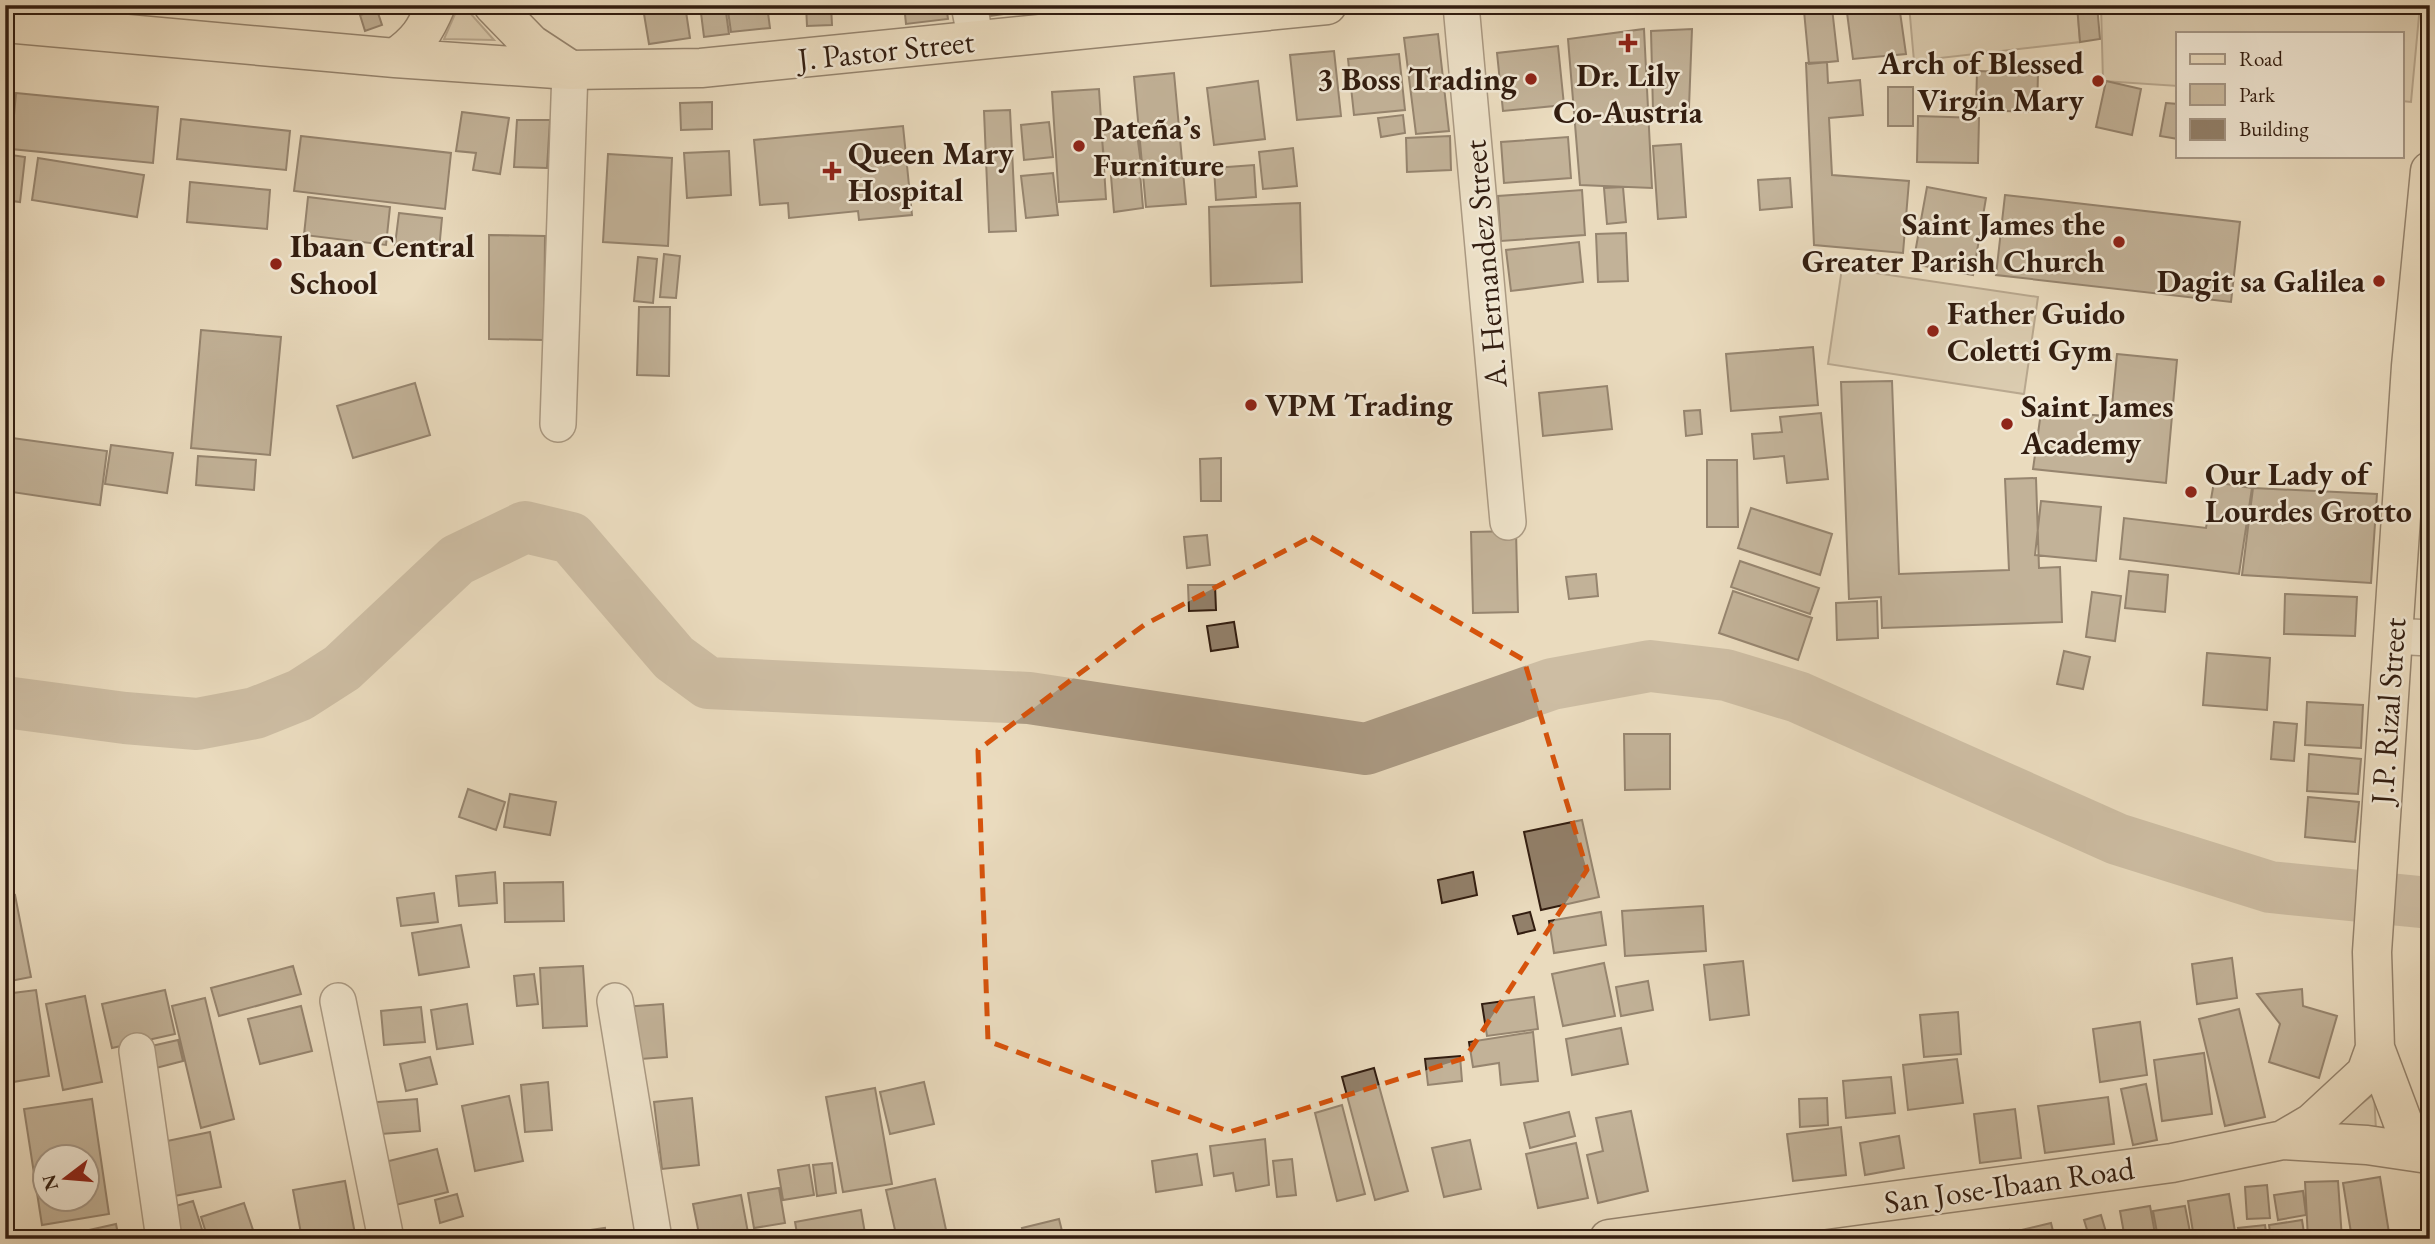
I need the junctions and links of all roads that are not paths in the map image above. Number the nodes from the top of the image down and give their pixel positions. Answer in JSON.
{"nodes":[{"id":1,"x":436,"y":5,"type":"edge"},
{"id":2,"x":493,"y":5,"type":"edge"},
{"id":3,"x":1327,"y":5,"type":"edge"},
{"id":4,"x":1461,"y":5,"type":"edge"},
{"id":5,"x":1169,"y":13,"type":"edge"},
{"id":6,"x":5,"y":23,"type":"edge"},
{"id":7,"x":973,"y":23,"type":"edge"},
{"id":8,"x":395,"y":58,"type":"junction"},
{"id":9,"x":570,"y":70,"type":"junction"},
{"id":10,"x":2430,"y":171,"type":"edge"},
{"id":11,"x":2420,"y":366,"type":"edge"},
{"id":12,"x":558,"y":424,"type":"dead end"},
{"id":13,"x":1508,"y":522,"type":"dead end"},
{"id":14,"x":2392,"y":636,"type":"junction"},
{"id":15,"x":2430,"y":638,"type":"edge"},
{"id":16,"x":338,"y":1001,"type":"dead end"},
{"id":17,"x":615,"y":1001,"type":"dead end"},
{"id":18,"x":2375,"y":1048,"type":"junction"},
{"id":19,"x":136,"y":1051,"type":"dead end"},
{"id":20,"x":2283,"y":1140,"type":"junction"},
{"id":21,"x":2429,"y":1154,"type":"edge"},
{"id":22,"x":164,"y":1239,"type":"edge"},
{"id":23,"x":386,"y":1239,"type":"edge"},
{"id":24,"x":654,"y":1239,"type":"edge"},
{"id":25,"x":1609,"y":1239,"type":"edge"}],
"edges":[{"from":1,"to":8,"type":"main road"},
{"from":2,"to":9,"type":"main road"},
{"from":3,"to":5,"type":"main road","name":"J. Pastor Street"},
{"from":4,"to":13,"type":"street","name":"A. Hernandez Street"},
{"from":5,"to":7,"type":"main road","name":"J. Pastor Street"},
{"from":6,"to":8,"type":"main road","name":"J. Pastor Street"},
{"from":7,"to":9,"type":"main road","name":"J. Pastor Street"},
{"from":8,"to":9,"type":"main road","name":"J. Pastor Street"},
{"from":9,"to":12,"type":"street"},
{"from":10,"to":11,"type":"main road","name":"J.P. Rizal Street"},
{"from":11,"to":14,"type":"main road","name":"J.P. Rizal Street"},
{"from":14,"to":15,"type":"street"},
{"from":14,"to":18,"type":"main road","name":"J.P. Rizal Street"},
{"from":16,"to":23,"type":"street"},
{"from":17,"to":24,"type":"street"},
{"from":18,"to":20,"type":"main road","name":"San Jose-Ibaan Road"},
{"from":18,"to":21,"type":"main road","name":"J.P. Rizal Street"},
{"from":19,"to":22,"type":"street"},
{"from":20,"to":21,"type":"main road","name":"San Jose-Ibaan Road"},
{"from":20,"to":25,"type":"main road","name":"San Jose-Ibaan Road"}]}
